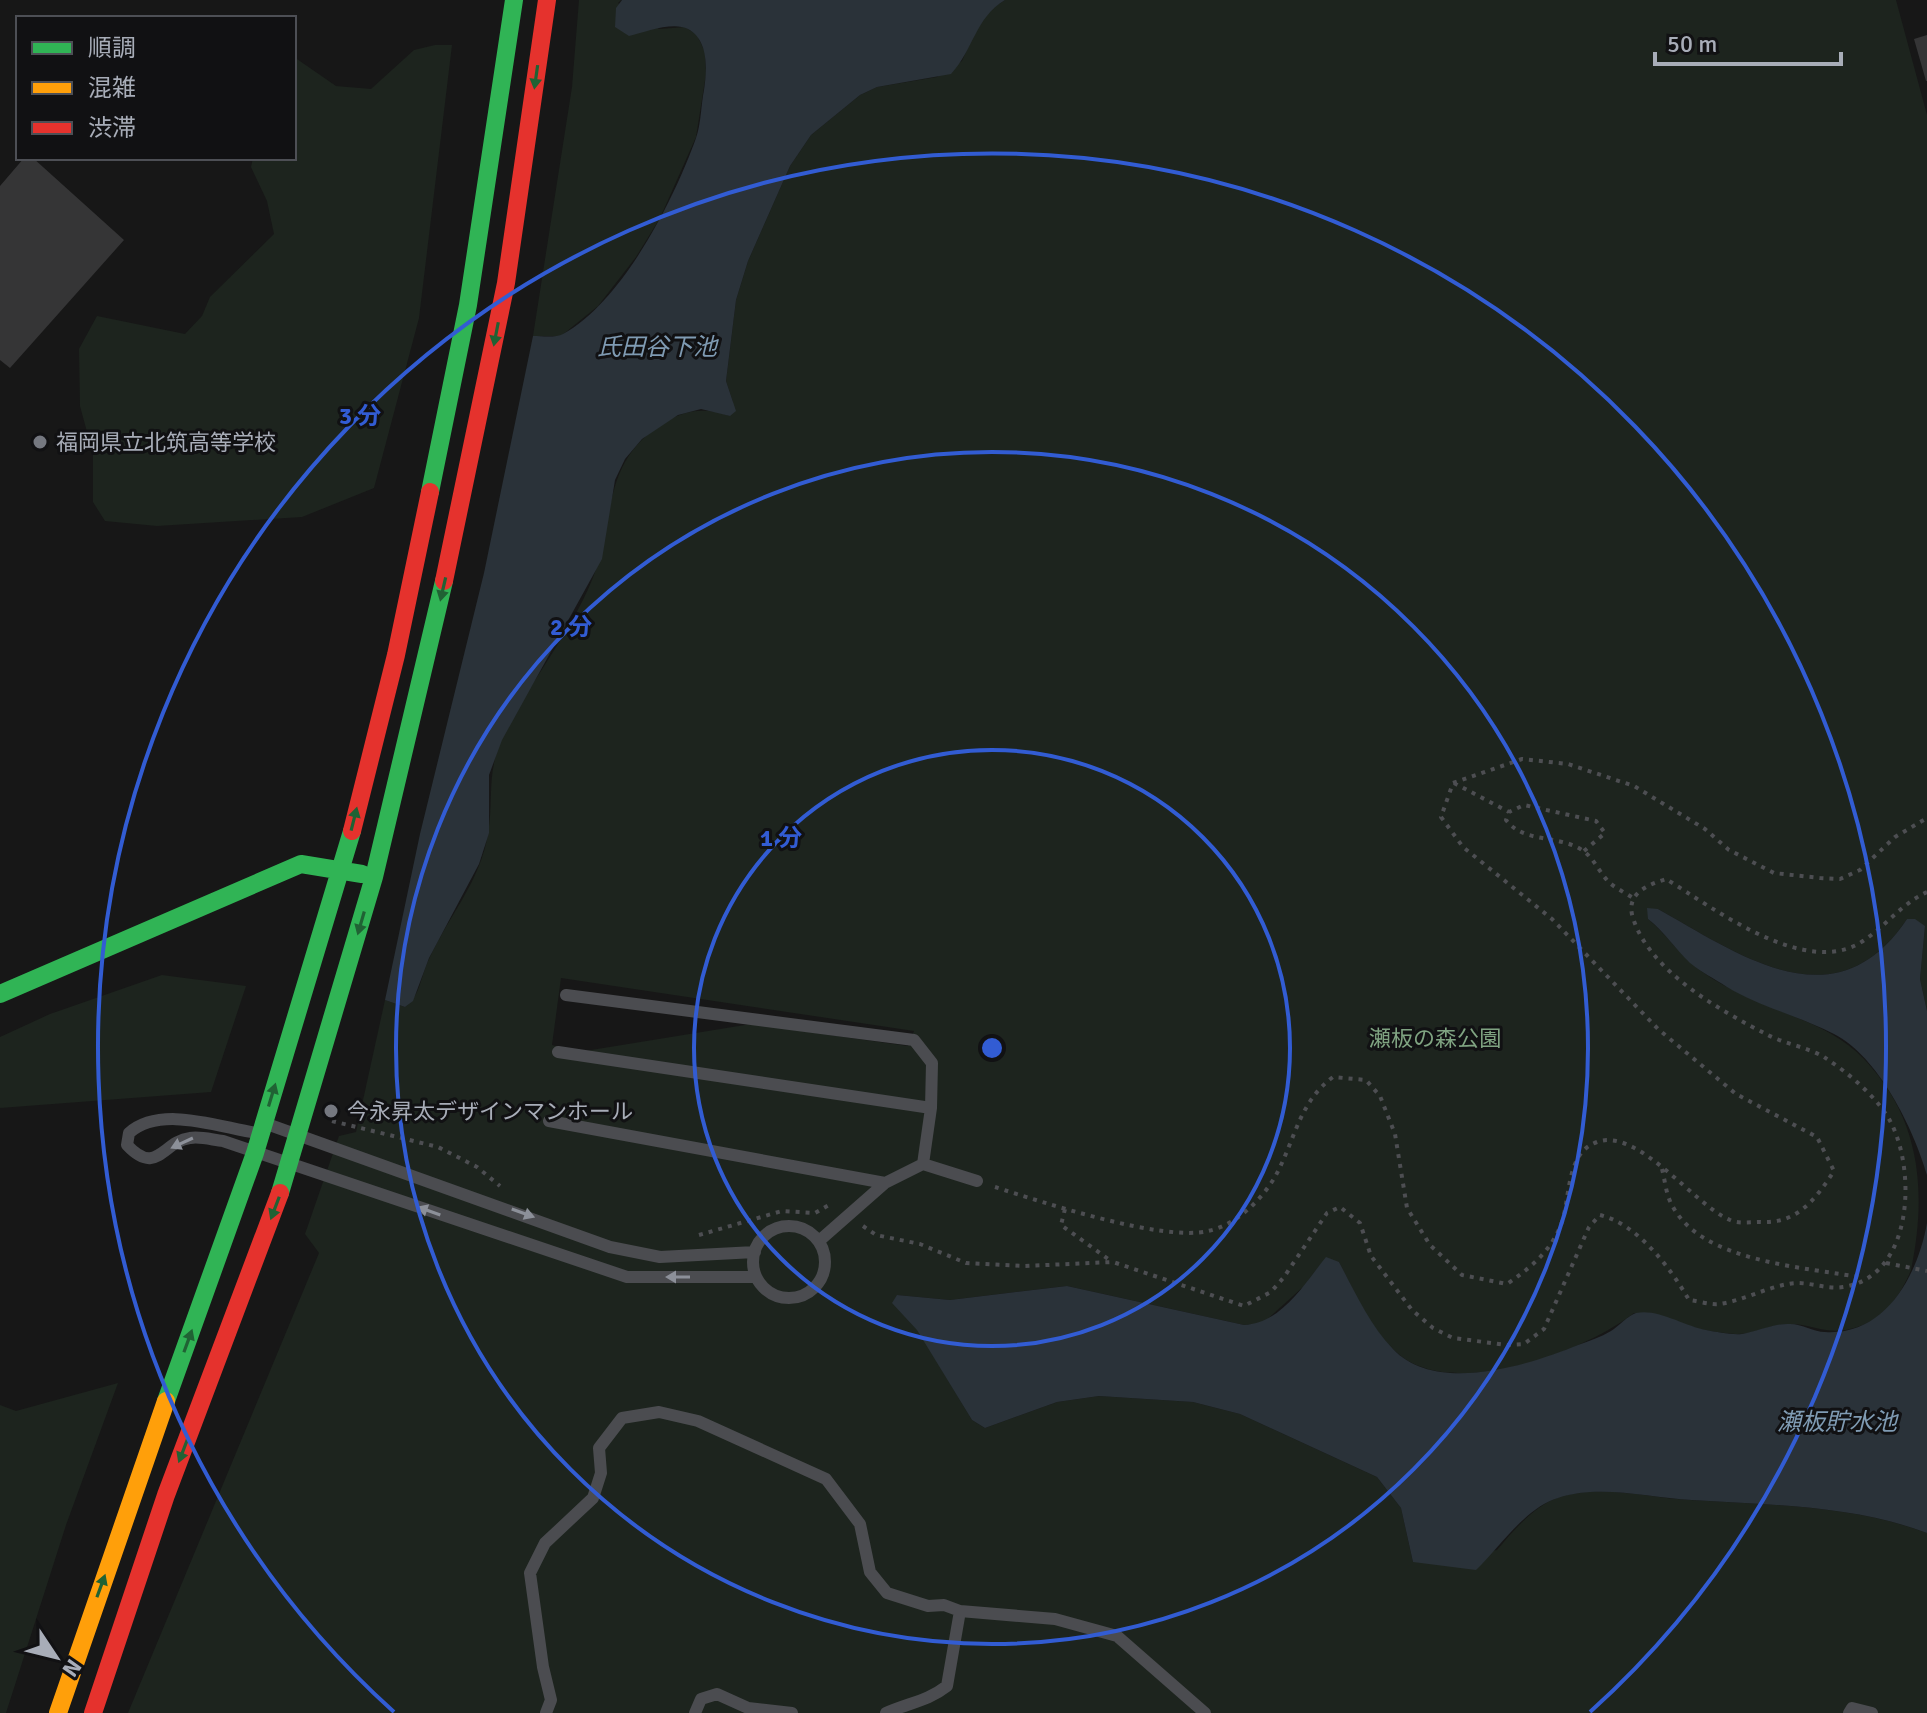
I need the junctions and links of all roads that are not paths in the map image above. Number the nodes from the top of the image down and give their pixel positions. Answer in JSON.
{"nodes":[{"id":1,"x":514,"y":0,"type":"edge"},
{"id":2,"x":547,"y":0,"type":"edge"},
{"id":3,"x":342,"y":869,"type":"junction"},
{"id":4,"x":374,"y":877,"type":"junction"},
{"id":5,"x":0,"y":994,"type":"edge"},
{"id":6,"x":566,"y":995,"type":"dead end"},
{"id":7,"x":558,"y":1052,"type":"dead end"},
{"id":8,"x":931,"y":1108,"type":"junction"},
{"id":9,"x":549,"y":1121,"type":"dead end"},
{"id":10,"x":262,"y":1128,"type":"junction"},
{"id":11,"x":300,"y":1134,"type":"junction"},
{"id":12,"x":255,"y":1153,"type":"junction"},
{"id":13,"x":291,"y":1163,"type":"junction"},
{"id":14,"x":923,"y":1164,"type":"junction"},
{"id":15,"x":977,"y":1181,"type":"road end"},
{"id":16,"x":885,"y":1183,"type":"junction"},
{"id":17,"x":819,"y":1241,"type":"junction"},
{"id":18,"x":755,"y":1252,"type":"junction"},
{"id":19,"x":756,"y":1277,"type":"junction"},
{"id":20,"x":960,"y":1611,"type":"junction"},
{"id":21,"x":58,"y":1713,"type":"edge"},
{"id":22,"x":93,"y":1713,"type":"edge"},
{"id":23,"x":546,"y":1713,"type":"edge"},
{"id":24,"x":695,"y":1713,"type":"edge"},
{"id":25,"x":792,"y":1713,"type":"edge"},
{"id":26,"x":886,"y":1713,"type":"edge"},
{"id":27,"x":1205,"y":1713,"type":"edge"},
{"id":28,"x":1849,"y":1713,"type":"edge"},
{"id":29,"x":1872,"y":1713,"type":"edge"}],
"edges":[{"from":3,"to":1,"type":"street","one_way":true},
{"from":2,"to":4,"type":"street","one_way":true},
{"from":3,"to":4,"type":"street"},
{"from":3,"to":5,"type":"street"},
{"from":10,"to":3,"type":"street","one_way":true},
{"from":4,"to":11,"type":"street","one_way":true},
{"from":6,"to":8,"type":"lane"},
{"from":7,"to":8,"type":"lane"},
{"from":8,"to":14,"type":"lane"},
{"from":9,"to":16,"type":"lane"},
{"from":10,"to":11,"type":"lane"},
{"from":10,"to":12,"type":"street"},
{"from":12,"to":10,"type":"lane","one_way":true},
{"from":11,"to":13,"type":"street"},
{"from":11,"to":18,"type":"lane","one_way":true},
{"from":12,"to":13,"type":"lane"},
{"from":21,"to":12,"type":"street","one_way":true},
{"from":19,"to":13,"type":"lane","one_way":true},
{"from":13,"to":22,"type":"street","one_way":true},
{"from":14,"to":15,"type":"lane"},
{"from":14,"to":16,"type":"lane"},
{"from":16,"to":17,"type":"lane"},
{"from":17,"to":18,"type":"lane"},
{"from":17,"to":19,"type":"lane"},
{"from":18,"to":19,"type":"lane"},
{"from":20,"to":23,"type":"lane"},
{"from":20,"to":26,"type":"lane"},
{"from":20,"to":27,"type":"lane"},
{"from":24,"to":25,"type":"lane"},
{"from":28,"to":29,"type":"lane"}]}
